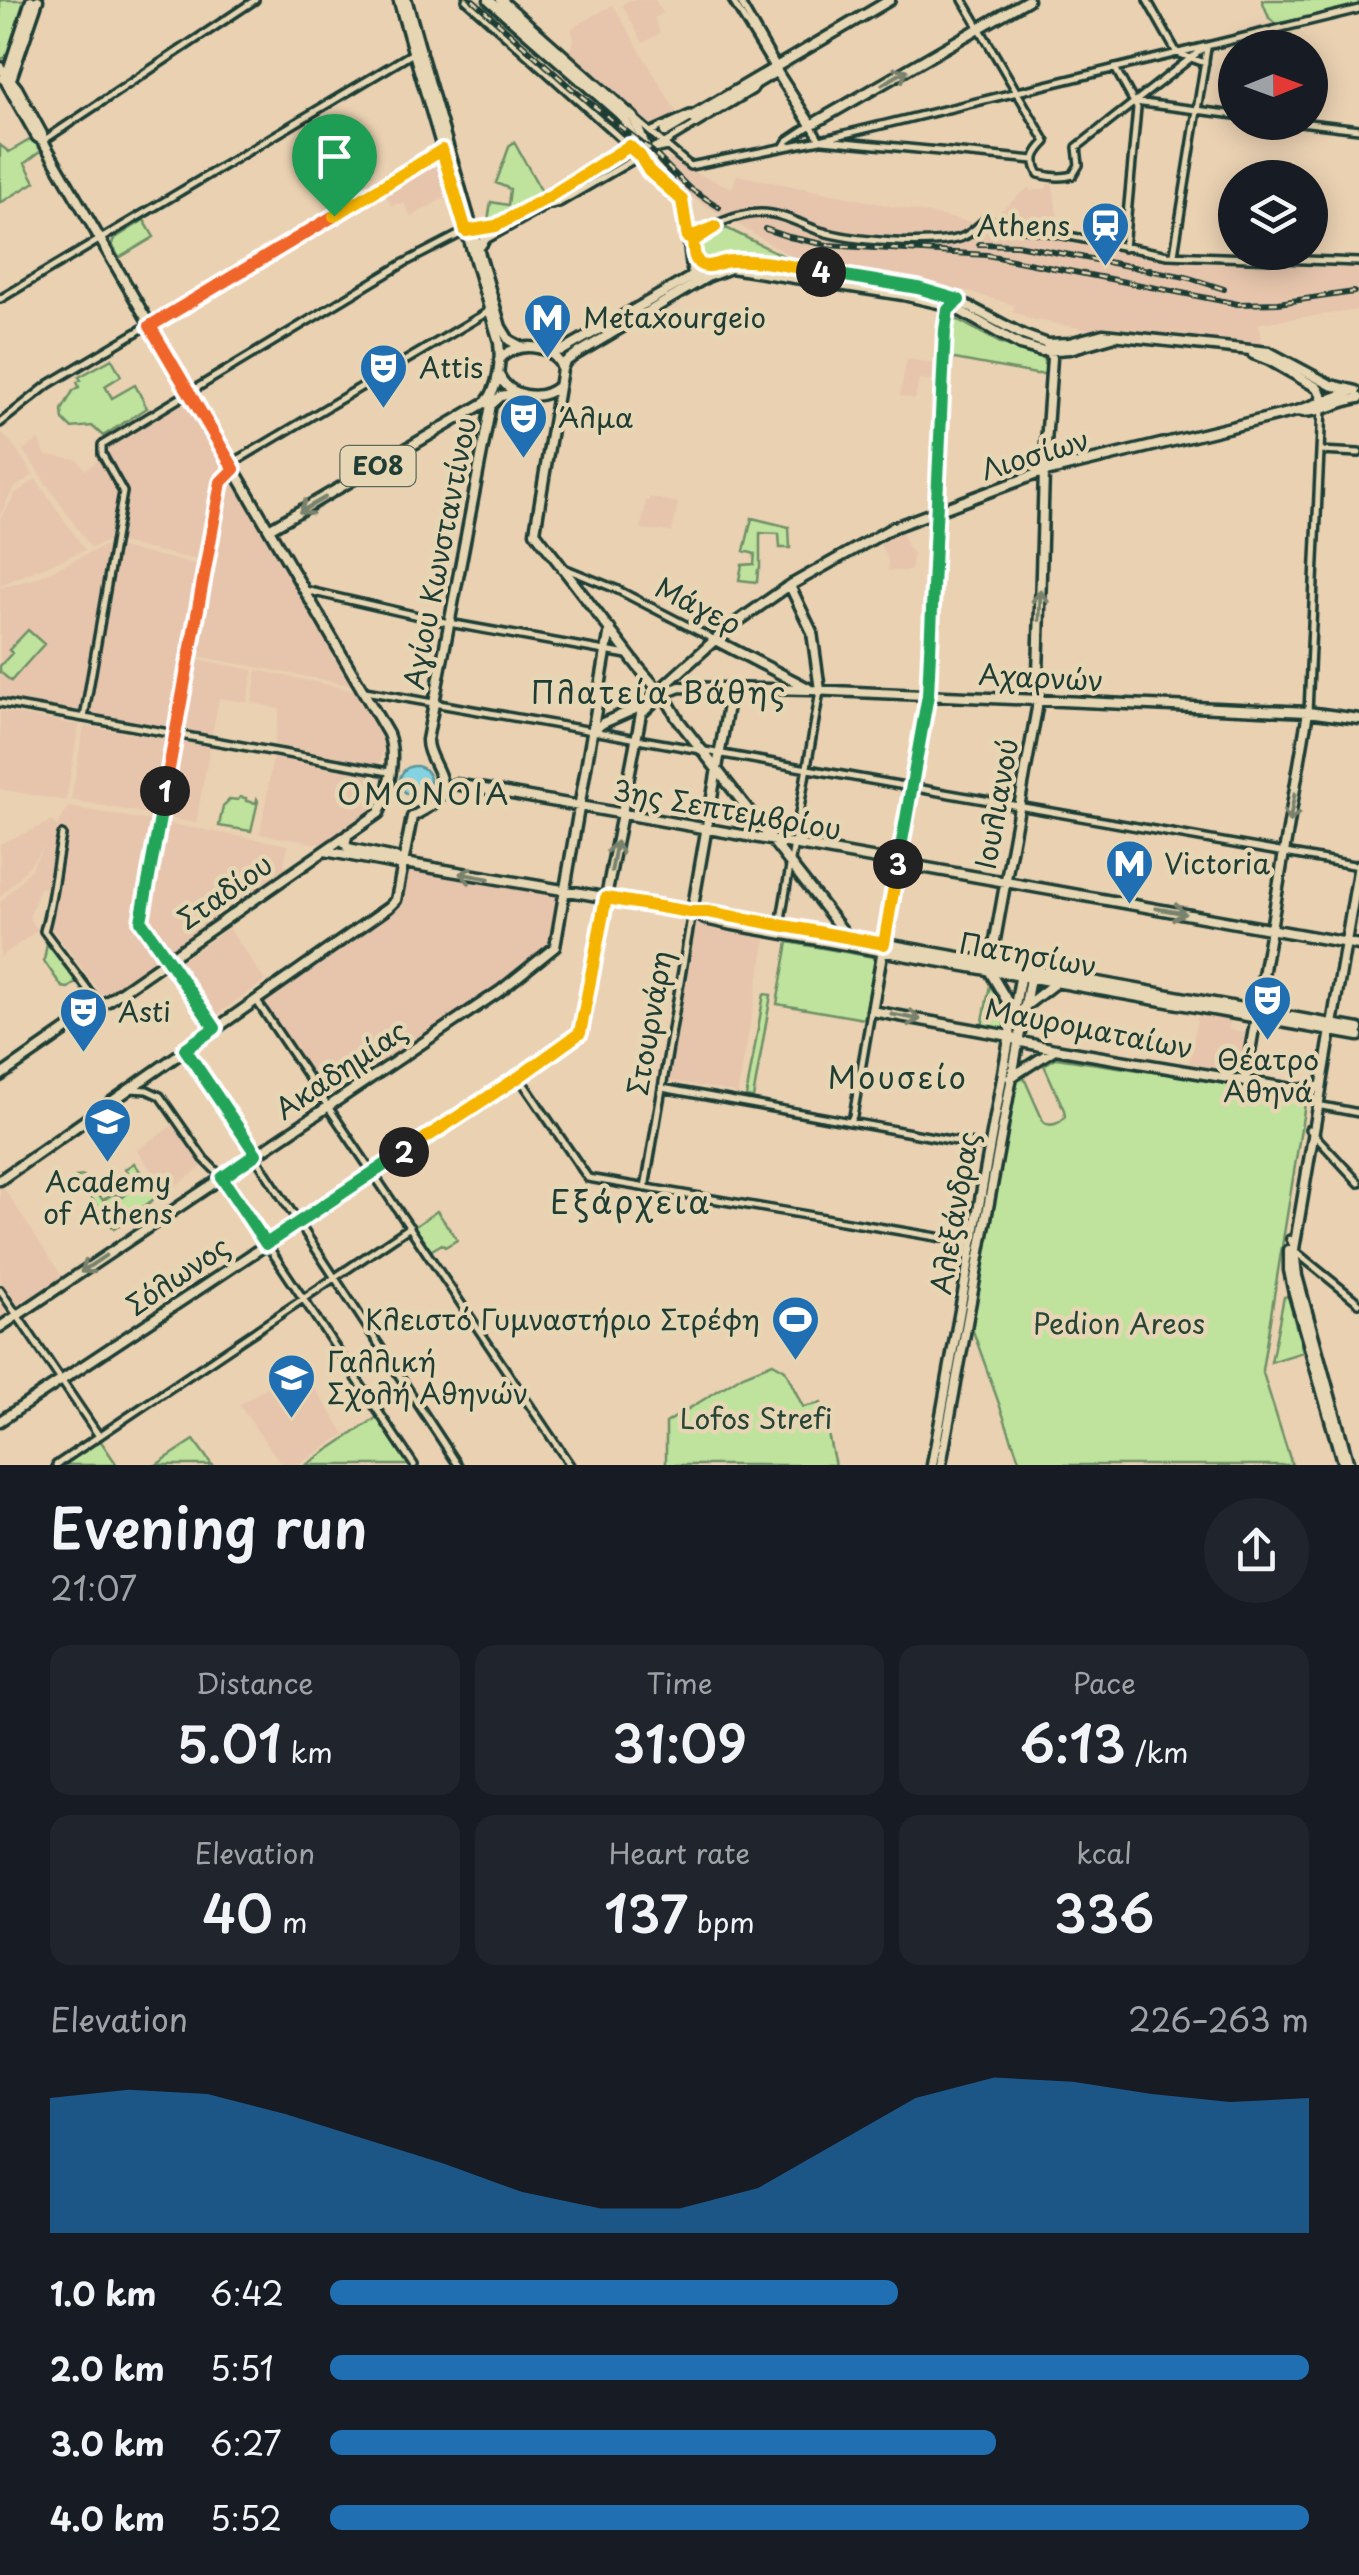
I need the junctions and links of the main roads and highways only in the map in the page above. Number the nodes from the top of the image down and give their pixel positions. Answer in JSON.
{"nodes":[{"id":1,"x":34,"y":0,"type":"edge"},
{"id":2,"x":400,"y":0,"type":"edge"},
{"id":3,"x":489,"y":0,"type":"edge"},
{"id":4,"x":500,"y":0,"type":"edge"},
{"id":5,"x":890,"y":0,"type":"edge"},
{"id":6,"x":1028,"y":0,"type":"edge"},
{"id":7,"x":416,"y":50,"type":"joint"},
{"id":8,"x":776,"y":69,"type":"junction"},
{"id":9,"x":4,"y":74,"type":"edge"},
{"id":10,"x":632,"y":155,"type":"junction"},
{"id":11,"x":653,"y":164,"type":"junction"},
{"id":12,"x":545,"y":202,"type":"junction"},
{"id":13,"x":469,"y":230,"type":"junction"},
{"id":14,"x":690,"y":240,"type":"junction"},
{"id":15,"x":478,"y":249,"type":"junction"},
{"id":16,"x":695,"y":259,"type":"junction"},
{"id":17,"x":709,"y":267,"type":"junction"},
{"id":18,"x":695,"y":279,"type":"junction"},
{"id":19,"x":955,"y":304,"type":"junction"},
{"id":20,"x":492,"y":309,"type":"junction"},
{"id":21,"x":651,"y":310,"type":"junction"},
{"id":22,"x":661,"y":317,"type":"dead end"},
{"id":23,"x":524,"y":347,"type":"junction"},
{"id":24,"x":1050,"y":348,"type":"junction"},
{"id":25,"x":1238,"y":350,"type":"junction"},
{"id":26,"x":552,"y":352,"type":"junction"},
{"id":27,"x":499,"y":360,"type":"junction"},
{"id":28,"x":562,"y":369,"type":"junction"},
{"id":29,"x":497,"y":371,"type":"junction"},
{"id":30,"x":560,"y":383,"type":"junction"},
{"id":31,"x":518,"y":393,"type":"junction"},
{"id":32,"x":1358,"y":393,"type":"edge"},
{"id":33,"x":540,"y":396,"type":"junction"},
{"id":34,"x":1322,"y":405,"type":"junction"},
{"id":35,"x":555,"y":414,"type":"junction"},
{"id":36,"x":1044,"y":472,"type":"junction"},
{"id":37,"x":269,"y":530,"type":"junction"},
{"id":38,"x":790,"y":586,"type":"junction"},
{"id":39,"x":610,"y":629,"type":"junction"},
{"id":40,"x":714,"y":640,"type":"junction"},
{"id":41,"x":774,"y":670,"type":"junction"},
{"id":42,"x":644,"y":673,"type":"junction"},
{"id":43,"x":671,"y":678,"type":"junction"},
{"id":44,"x":731,"y":688,"type":"junction"},
{"id":45,"x":770,"y":689,"type":"junction"},
{"id":46,"x":816,"y":690,"type":"junction"},
{"id":47,"x":659,"y":694,"type":"junction"},
{"id":48,"x":928,"y":695,"type":"junction"},
{"id":49,"x":1038,"y":700,"type":"junction"},
{"id":50,"x":648,"y":706,"type":"junction"},
{"id":51,"x":596,"y":710,"type":"junction"},
{"id":52,"x":669,"y":710,"type":"junction"},
{"id":53,"x":1308,"y":712,"type":"junction"},
{"id":54,"x":678,"y":719,"type":"junction"},
{"id":55,"x":1359,"y":719,"type":"edge"},
{"id":56,"x":610,"y":720,"type":"junction"},
{"id":57,"x":593,"y":731,"type":"junction"},
{"id":58,"x":717,"y":770,"type":"junction"},
{"id":59,"x":730,"y":785,"type":"junction"},
{"id":60,"x":714,"y":787,"type":"junction"},
{"id":61,"x":442,"y":790,"type":"junction"},
{"id":62,"x":580,"y":806,"type":"junction"},
{"id":63,"x":622,"y":813,"type":"junction"},
{"id":64,"x":706,"y":829,"type":"junction"},
{"id":65,"x":348,"y":834,"type":"junction"},
{"id":66,"x":772,"y":840,"type":"junction"},
{"id":67,"x":324,"y":850,"type":"junction"},
{"id":68,"x":404,"y":864,"type":"junction"},
{"id":69,"x":898,"y":864,"type":"junction"},
{"id":70,"x":1359,"y":866,"type":"edge"},
{"id":71,"x":1006,"y":881,"type":"junction"},
{"id":72,"x":566,"y":892,"type":"junction"},
{"id":73,"x":606,"y":898,"type":"junction"},
{"id":74,"x":692,"y":912,"type":"junction"},
{"id":75,"x":830,"y":916,"type":"junction"},
{"id":76,"x":1271,"y":929,"type":"junction"},
{"id":77,"x":823,"y":933,"type":"junction"},
{"id":78,"x":847,"y":937,"type":"junction"},
{"id":79,"x":1345,"y":942,"type":"junction"},
{"id":80,"x":1359,"y":945,"type":"edge"},
{"id":81,"x":854,"y":947,"type":"junction"},
{"id":82,"x":883,"y":948,"type":"junction"},
{"id":83,"x":990,"y":967,"type":"junction"},
{"id":84,"x":1026,"y":974,"type":"junction"},
{"id":85,"x":1055,"y":983,"type":"junction"},
{"id":86,"x":1024,"y":1007,"type":"junction"},
{"id":87,"x":1014,"y":1013,"type":"junction"},
{"id":88,"x":1256,"y":1014,"type":"junction"},
{"id":89,"x":1331,"y":1027,"type":"junction"},
{"id":90,"x":1359,"y":1032,"type":"edge"},
{"id":91,"x":1014,"y":1038,"type":"junction"},
{"id":92,"x":1055,"y":1050,"type":"junction"},
{"id":93,"x":0,"y":1076,"type":"edge"},
{"id":94,"x":1010,"y":1078,"type":"junction"},
{"id":95,"x":1245,"y":1081,"type":"junction"},
{"id":96,"x":1321,"y":1086,"type":"junction"},
{"id":97,"x":1298,"y":1090,"type":"junction"},
{"id":98,"x":1315,"y":1104,"type":"junction"},
{"id":99,"x":994,"y":1148,"type":"junction"},
{"id":100,"x":0,"y":1180,"type":"edge"},
{"id":101,"x":976,"y":1244,"type":"junction"},
{"id":102,"x":0,"y":1327,"type":"edge"},
{"id":103,"x":0,"y":1421,"type":"edge"},
{"id":104,"x":932,"y":1465,"type":"edge"},
{"id":105,"x":941,"y":1465,"type":"edge"},
{"id":106,"x":1346,"y":1465,"type":"edge"}],
"edges":[{"from":1,"to":9,"type":"main road"},
{"from":1,"to":9,"type":"main road"},
{"from":2,"to":7,"type":"highway","number":"ΕΟ8"},
{"from":3,"to":10,"type":"main road"},
{"from":4,"to":11,"type":"main road"},
{"from":5,"to":8,"type":"main road"},
{"from":8,"to":6,"type":"main road","one_way":true},
{"from":7,"to":13,"type":"main road","number":"ΕΟ8"},
{"from":8,"to":11,"type":"main road"},
{"from":9,"to":37,"type":"main road"},
{"from":10,"to":12,"type":"main road"},
{"from":10,"to":14,"type":"main road"},
{"from":11,"to":14,"type":"main road"},
{"from":12,"to":13,"type":"main road"},
{"from":12,"to":15,"type":"main road"},
{"from":13,"to":15,"type":"main road","number":"ΕΟ8"},
{"from":13,"to":20,"type":"main road","number":"ΕΟ8"},
{"from":14,"to":16,"type":"main road"},
{"from":14,"to":18,"type":"main road"},
{"from":15,"to":20,"type":"main road","number":"ΕΟ8"},
{"from":16,"to":17,"type":"main road"},
{"from":16,"to":18,"type":"main road"},
{"from":17,"to":18,"type":"main road"},
{"from":17,"to":19,"type":"main road"},
{"from":18,"to":19,"type":"main road"},
{"from":18,"to":21,"type":"main road"},
{"from":18,"to":26,"type":"main road"},
{"from":19,"to":24,"type":"main road"},
{"from":20,"to":23,"type":"main road","number":"ΕΟ8"},
{"from":20,"to":27,"type":"main road","number":"ΕΟ8"},
{"from":21,"to":22,"type":"main road"},
{"from":21,"to":28,"type":"main road"},
{"from":23,"to":26,"type":"main road"},
{"from":23,"to":27,"type":"main road"},
{"from":24,"to":25,"type":"main road"},
{"from":24,"to":36,"type":"main road","name":"Ιουλιανού"},
{"from":25,"to":32,"type":"main road"},
{"from":25,"to":34,"type":"main road"},
{"from":26,"to":28,"type":"main road"},
{"from":27,"to":29,"type":"main road","number":"ΕΟ8"},
{"from":28,"to":30,"type":"main road"},
{"from":29,"to":31,"type":"main road"},
{"from":29,"to":37,"type":"main road","number":"ΕΟ8","one_way":true},
{"from":30,"to":33,"type":"main road"},
{"from":30,"to":35,"type":"main road"},
{"from":31,"to":33,"type":"main road"},
{"from":31,"to":61,"type":"main road","name":"Αγίου Κωνσταντίνου"},
{"from":32,"to":34,"type":"main road","name":"Λιοσίων"},
{"from":33,"to":35,"type":"main road"},
{"from":34,"to":36,"type":"main road","name":"Λιοσίων"},
{"from":35,"to":39,"type":"main road"},
{"from":36,"to":38,"type":"main road","name":"Λιοσίων"},
{"from":49,"to":36,"type":"main road","name":"Ιουλιανού","one_way":true},
{"from":37,"to":65,"type":"main road","name":"Σταδίου"},
{"from":38,"to":40,"type":"main road","name":"Λιοσίων"},
{"from":38,"to":46,"type":"main road"},
{"from":39,"to":42,"type":"main road"},
{"from":39,"to":51,"type":"main road"},
{"from":40,"to":41,"type":"main road","name":"Μάγερ"},
{"from":40,"to":43,"type":"main road","name":"Λιοσίων"},
{"from":41,"to":45,"type":"main road"},
{"from":41,"to":46,"type":"main road","name":"Μάγερ"},
{"from":42,"to":43,"type":"main road"},
{"from":42,"to":47,"type":"main road"},
{"from":43,"to":47,"type":"main road","name":"Λιοσίων"},
{"from":44,"to":45,"type":"main road","name":"Αχαρνών"},
{"from":44,"to":47,"type":"main road","name":"Αχαρνών"},
{"from":44,"to":58,"type":"main road","name":"Στουρνάρη"},
{"from":45,"to":46,"type":"main road","name":"Αχαρνών"},
{"from":46,"to":48,"type":"main road","name":"Αχαρνών"},
{"from":47,"to":50,"type":"main road"},
{"from":47,"to":52,"type":"main road"},
{"from":47,"to":54,"type":"main road"},
{"from":47,"to":56,"type":"main road"},
{"from":48,"to":49,"type":"main road","name":"Αχαρνών"},
{"from":48,"to":69,"type":"main road"},
{"from":49,"to":53,"type":"main road","name":"Αχαρνών"},
{"from":49,"to":71,"type":"main road","name":"Ιουλιανού"},
{"from":50,"to":52,"type":"main road"},
{"from":50,"to":63,"type":"main road"},
{"from":51,"to":56,"type":"main road"},
{"from":51,"to":57,"type":"main road"},
{"from":52,"to":54,"type":"main road"},
{"from":53,"to":55,"type":"main road","name":"Αχαρνών"},
{"from":53,"to":76,"type":"main road","one_way":true},
{"from":54,"to":58,"type":"main road"},
{"from":56,"to":57,"type":"main road"},
{"from":57,"to":62,"type":"main road"},
{"from":58,"to":59,"type":"main road"},
{"from":58,"to":60,"type":"main road","name":"Στουρνάρη"},
{"from":59,"to":60,"type":"main road"},
{"from":59,"to":66,"type":"main road"},
{"from":60,"to":64,"type":"main road","name":"Στουρνάρη"},
{"from":61,"to":62,"type":"main road","name":"3ης Σεπτεμβρίου"},
{"from":61,"to":68,"type":"main road"},
{"from":62,"to":63,"type":"main road","name":"3ης Σεπτεμβρίου"},
{"from":62,"to":72,"type":"main road"},
{"from":63,"to":64,"type":"main road","name":"3ης Σεπτεμβρίου"},
{"from":73,"to":63,"type":"main road","one_way":true},
{"from":64,"to":66,"type":"main road","name":"3ης Σεπτεμβρίου"},
{"from":64,"to":74,"type":"main road","name":"Στουρνάρη"},
{"from":65,"to":67,"type":"main road","name":"Σταδίου"},
{"from":65,"to":68,"type":"main road"},
{"from":66,"to":69,"type":"main road","name":"3ης Σεπτεμβρίου"},
{"from":66,"to":75,"type":"main road"},
{"from":67,"to":68,"type":"main road"},
{"from":67,"to":93,"type":"main road","name":"Σταδίου"},
{"from":72,"to":68,"type":"main road","name":"Πατησίων","one_way":true},
{"from":68,"to":100,"type":"main road"},
{"from":69,"to":71,"type":"main road","name":"3ης Σεπτεμβρίου"},
{"from":69,"to":82,"type":"main road"},
{"from":70,"to":79,"type":"main road"},
{"from":71,"to":76,"type":"main road","name":"3ης Σεπτεμβρίου","one_way":true},
{"from":71,"to":83,"type":"main road","name":"Ιουλιανού"},
{"from":72,"to":73,"type":"main road","name":"Πατησίων"},
{"from":72,"to":102,"type":"main road","name":"Ακαδημίας","one_way":true},
{"from":73,"to":74,"type":"main road","name":"Πατησίων"},
{"from":73,"to":103,"type":"main road","name":"Σόλωνος"},
{"from":74,"to":77,"type":"main road","name":"Πατησίων"},
{"from":74,"to":81,"type":"main road","name":"Πατησίων"},
{"from":75,"to":77,"type":"main road"},
{"from":75,"to":78,"type":"main road"},
{"from":76,"to":79,"type":"main road","name":"3ης Σεπτεμβρίου"},
{"from":76,"to":88,"type":"main road"},
{"from":77,"to":78,"type":"main road","name":"Πατησίων"},
{"from":78,"to":81,"type":"main road"},
{"from":78,"to":82,"type":"main road","name":"Πατησίων"},
{"from":79,"to":80,"type":"main road","name":"3ης Σεπτεμβρίου"},
{"from":79,"to":89,"type":"main road"},
{"from":81,"to":82,"type":"main road","name":"Πατησίων"},
{"from":82,"to":83,"type":"main road","name":"Πατησίων"},
{"from":82,"to":91,"type":"main road","name":"Μαυροματαίων","one_way":true},
{"from":83,"to":84,"type":"main road","name":"Πατησίων"},
{"from":83,"to":87,"type":"main road"},
{"from":84,"to":85,"type":"main road","name":"Πατησίων"},
{"from":84,"to":86,"type":"main road","name":"Αλεξάνδρας"},
{"from":84,"to":87,"type":"main road","name":"Αλεξάνδρας"},
{"from":84,"to":88,"type":"main road","name":"Πατησίων"},
{"from":85,"to":86,"type":"main road"},
{"from":85,"to":88,"type":"main road","name":"Πατησίων"},
{"from":86,"to":91,"type":"main road","name":"Αλεξάνδρας"},
{"from":87,"to":91,"type":"main road","name":"Αλεξάνδρας"},
{"from":88,"to":89,"type":"main road","name":"Πατησίων"},
{"from":88,"to":95,"type":"main road"},
{"from":89,"to":90,"type":"main road","name":"Πατησίων"},
{"from":89,"to":96,"type":"main road"},
{"from":91,"to":92,"type":"main road","name":"Μαυροματαίων"},
{"from":91,"to":94,"type":"main road","name":"Αλεξάνδρας"},
{"from":91,"to":99,"type":"main road","name":"Αλεξάνδρας"},
{"from":92,"to":94,"type":"main road"},
{"from":92,"to":95,"type":"main road","name":"Μαυροματαίων"},
{"from":94,"to":99,"type":"main road","name":"Αλεξάνδρας"},
{"from":95,"to":97,"type":"main road","name":"Μαυροματαίων"},
{"from":96,"to":97,"type":"main road","name":"Μαυροματαίων"},
{"from":96,"to":98,"type":"main road"},
{"from":97,"to":98,"type":"main road","name":"Μαυροματαίων"},
{"from":98,"to":106,"type":"main road"},
{"from":99,"to":101,"type":"main road","name":"Αλεξάνδρας"},
{"from":101,"to":104,"type":"main road","name":"Αλεξάνδρας"},
{"from":101,"to":105,"type":"main road","name":"Αλεξάνδρας"}]}
